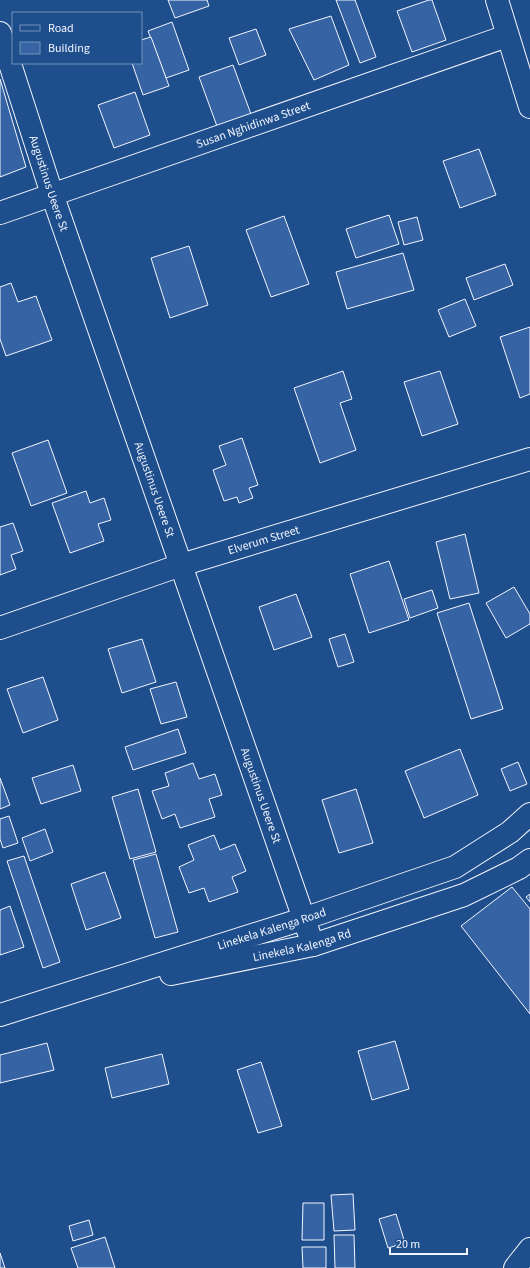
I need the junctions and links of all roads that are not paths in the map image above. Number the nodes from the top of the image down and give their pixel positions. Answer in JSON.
{"nodes":[{"id":1,"x":497,"y":0,"type":"edge"},
{"id":2,"x":0,"y":33,"type":"edge"},
{"id":3,"x":507,"y":36,"type":"junction"},
{"id":4,"x":530,"y":107,"type":"edge"},
{"id":5,"x":52,"y":194,"type":"junction"},
{"id":6,"x":0,"y":213,"type":"edge"},
{"id":7,"x":530,"y":459,"type":"edge"},
{"id":8,"x":181,"y":565,"type":"junction"},
{"id":9,"x":0,"y":628,"type":"edge"},
{"id":10,"x":530,"y":814,"type":"edge"},
{"id":11,"x":530,"y":860,"type":"edge"},
{"id":12,"x":303,"y":919,"type":"junction"},
{"id":13,"x":313,"y":945,"type":"junction"},
{"id":14,"x":62,"y":996,"type":"junction"},
{"id":15,"x":0,"y":1015,"type":"edge"},
{"id":16,"x":530,"y":1249,"type":"edge"},
{"id":17,"x":514,"y":1268,"type":"edge"}],
"edges":[{"from":1,"to":3,"type":"main road"},
{"from":2,"to":5,"type":"main road","name":"Augustinus Ueere St"},
{"from":3,"to":4,"type":"main road"},
{"from":3,"to":5,"type":"main road","name":"Susan Nghidinwa Street"},
{"from":5,"to":6,"type":"main road","name":"Susan Nghidinwa Street"},
{"from":5,"to":8,"type":"main road","name":"Augustinus Ueere St"},
{"from":7,"to":8,"type":"main road","name":"Elverum Street"},
{"from":8,"to":9,"type":"main road","name":"Elverum Street"},
{"from":8,"to":12,"type":"main road","name":"Augustinus Ueere St"},
{"from":10,"to":12,"type":"main road","name":"Linekela Kalenga Road"},
{"from":11,"to":13,"type":"main road","name":"Linekela Kalenga Rd"},
{"from":12,"to":13,"type":"main road","name":"Augustinus Ueere St"},
{"from":12,"to":14,"type":"main road","name":"Linekela Kalenga Road"},
{"from":13,"to":14,"type":"main road","name":"Linekela Kalenga Rd"},
{"from":14,"to":15,"type":"main road","name":"Linekela Kalenga Road"},
{"from":16,"to":17,"type":"main road"}]}
